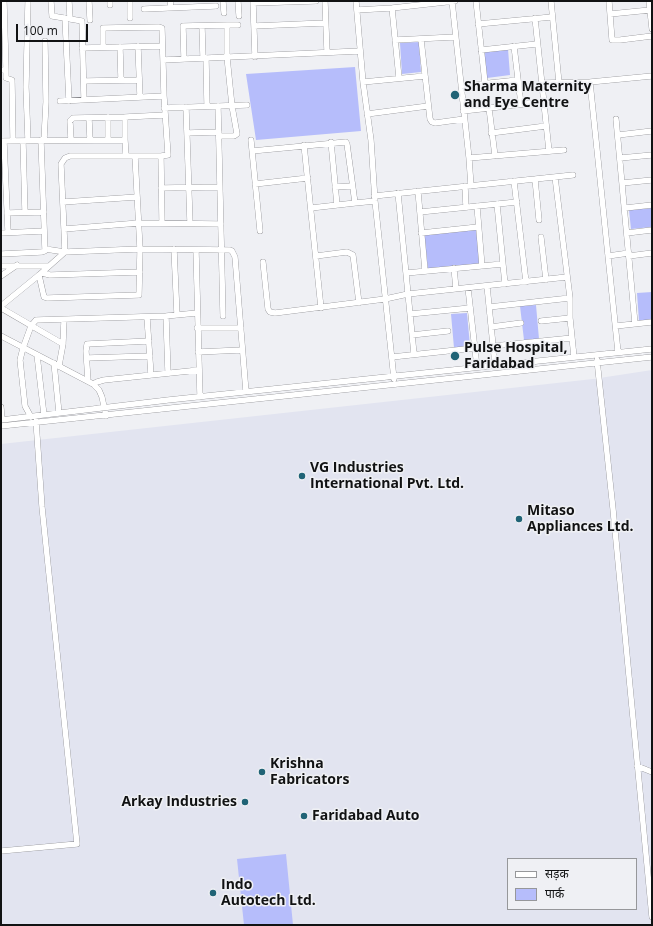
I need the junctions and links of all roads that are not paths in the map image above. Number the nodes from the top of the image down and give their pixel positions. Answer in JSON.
{"nodes":[{"id":1,"x":4,"y":1,"type":"edge"},
{"id":2,"x":28,"y":1,"type":"edge"},
{"id":3,"x":51,"y":1,"type":"edge"},
{"id":4,"x":69,"y":1,"type":"edge"},
{"id":5,"x":89,"y":1,"type":"edge"},
{"id":6,"x":130,"y":1,"type":"edge"},
{"id":7,"x":152,"y":1,"type":"edge"},
{"id":8,"x":224,"y":1,"type":"edge"},
{"id":9,"x":238,"y":1,"type":"edge"},
{"id":10,"x":316,"y":1,"type":"edge"},
{"id":11,"x":324,"y":1,"type":"edge"},
{"id":12,"x":356,"y":1,"type":"edge"},
{"id":13,"x":452,"y":1,"type":"edge"},
{"id":14,"x":456,"y":1,"type":"edge"},
{"id":15,"x":476,"y":1,"type":"edge"},
{"id":16,"x":551,"y":1,"type":"edge"},
{"id":17,"x":609,"y":1,"type":"edge"},
{"id":18,"x":649,"y":1,"type":"edge"},
{"id":19,"x":253,"y":2,"type":"edge"},
{"id":20,"x":443,"y":2,"type":"edge"},
{"id":21,"x":170,"y":4,"type":"edge"},
{"id":22,"x":189,"y":4,"type":"edge"},
{"id":23,"x":207,"y":4,"type":"edge"},
{"id":24,"x":216,"y":6,"type":"dead end"},
{"id":25,"x":152,"y":8,"type":"junction"},
{"id":26,"x":392,"y":8,"type":"junction"},
{"id":27,"x":144,"y":9,"type":"dead end"},
{"id":28,"x":357,"y":10,"type":"junction"},
{"id":29,"x":650,"y":10,"type":"junction"},
{"id":30,"x":224,"y":13,"type":"dead end"},
{"id":31,"x":610,"y":14,"type":"junction"},
{"id":32,"x":239,"y":16,"type":"dead end"},
{"id":33,"x":552,"y":17,"type":"junction"},
{"id":34,"x":68,"y":18,"type":"junction"},
{"id":35,"x":130,"y":18,"type":"dead end"},
{"id":36,"x":535,"y":18,"type":"junction"},
{"id":37,"x":90,"y":20,"type":"dead end"},
{"id":38,"x":325,"y":23,"type":"junction"},
{"id":39,"x":478,"y":24,"type":"junction"},
{"id":40,"x":3,"y":25,"type":"edge"},
{"id":41,"x":238,"y":25,"type":"dead end"},
{"id":42,"x":202,"y":26,"type":"junction"},
{"id":43,"x":227,"y":26,"type":"junction"},
{"id":44,"x":254,"y":26,"type":"junction"},
{"id":45,"x":652,"y":29,"type":"edge"},
{"id":46,"x":652,"y":36,"type":"edge"},
{"id":47,"x":456,"y":37,"type":"junction"},
{"id":48,"x":421,"y":39,"type":"junction"},
{"id":49,"x":396,"y":40,"type":"junction"},
{"id":50,"x":45,"y":41,"type":"dead end"},
{"id":51,"x":538,"y":44,"type":"junction"},
{"id":52,"x":3,"y":45,"type":"edge"},
{"id":53,"x":138,"y":46,"type":"junction"},
{"id":54,"x":162,"y":46,"type":"junction"},
{"id":55,"x":514,"y":46,"type":"junction"},
{"id":56,"x":103,"y":47,"type":"junction"},
{"id":57,"x":120,"y":47,"type":"junction"},
{"id":58,"x":82,"y":48,"type":"junction"},
{"id":59,"x":481,"y":50,"type":"junction"},
{"id":60,"x":360,"y":51,"type":"junction"},
{"id":61,"x":327,"y":52,"type":"junction"},
{"id":62,"x":227,"y":57,"type":"junction"},
{"id":63,"x":255,"y":57,"type":"junction"},
{"id":64,"x":204,"y":58,"type":"junction"},
{"id":65,"x":184,"y":59,"type":"junction"},
{"id":66,"x":163,"y":60,"type":"junction"},
{"id":67,"x":3,"y":70,"type":"edge"},
{"id":68,"x":425,"y":76,"type":"junction"},
{"id":69,"x":652,"y":76,"type":"edge"},
{"id":70,"x":399,"y":78,"type":"junction"},
{"id":71,"x":121,"y":80,"type":"junction"},
{"id":72,"x":139,"y":80,"type":"junction"},
{"id":73,"x":518,"y":80,"type":"junction"},
{"id":74,"x":84,"y":81,"type":"junction"},
{"id":75,"x":363,"y":82,"type":"junction"},
{"id":76,"x":590,"y":82,"type":"junction"},
{"id":77,"x":485,"y":83,"type":"junction"},
{"id":78,"x":542,"y":83,"type":"junction"},
{"id":79,"x":559,"y":83,"type":"junction"},
{"id":80,"x":461,"y":86,"type":"junction"},
{"id":81,"x":164,"y":96,"type":"junction"},
{"id":82,"x":140,"y":97,"type":"junction"},
{"id":83,"x":84,"y":100,"type":"junction"},
{"id":84,"x":60,"y":101,"type":"dead end"},
{"id":85,"x":69,"y":101,"type":"junction"},
{"id":86,"x":543,"y":102,"type":"junction"},
{"id":87,"x":520,"y":104,"type":"junction"},
{"id":88,"x":247,"y":105,"type":"dead end"},
{"id":89,"x":207,"y":106,"type":"junction"},
{"id":90,"x":218,"y":106,"type":"junction"},
{"id":91,"x":232,"y":106,"type":"junction"},
{"id":92,"x":428,"y":106,"type":"junction"},
{"id":93,"x":186,"y":107,"type":"junction"},
{"id":94,"x":164,"y":108,"type":"junction"},
{"id":95,"x":489,"y":108,"type":"junction"},
{"id":96,"x":463,"y":111,"type":"junction"},
{"id":97,"x":367,"y":114,"type":"junction"},
{"id":98,"x":165,"y":115,"type":"junction"},
{"id":99,"x":108,"y":117,"type":"junction"},
{"id":100,"x":125,"y":117,"type":"junction"},
{"id":101,"x":89,"y":118,"type":"junction"},
{"id":102,"x":464,"y":119,"type":"junction"},
{"id":103,"x":616,"y":119,"type":"dead end"},
{"id":104,"x":546,"y":126,"type":"junction"},
{"id":105,"x":652,"y":131,"type":"edge"},
{"id":106,"x":187,"y":133,"type":"junction"},
{"id":107,"x":491,"y":133,"type":"junction"},
{"id":108,"x":219,"y":134,"type":"junction"},
{"id":109,"x":618,"y":135,"type":"junction"},
{"id":110,"x":43,"y":140,"type":"junction"},
{"id":111,"x":71,"y":140,"type":"junction"},
{"id":112,"x":90,"y":140,"type":"junction"},
{"id":113,"x":108,"y":140,"type":"junction"},
{"id":114,"x":125,"y":140,"type":"junction"},
{"id":115,"x":251,"y":140,"type":"dead end"},
{"id":116,"x":2,"y":141,"type":"edge"},
{"id":117,"x":13,"y":141,"type":"junction"},
{"id":118,"x":25,"y":141,"type":"junction"},
{"id":119,"x":331,"y":142,"type":"junction"},
{"id":120,"x":304,"y":145,"type":"junction"},
{"id":121,"x":564,"y":150,"type":"dead end"},
{"id":122,"x":252,"y":151,"type":"junction"},
{"id":123,"x":548,"y":151,"type":"junction"},
{"id":124,"x":652,"y":155,"type":"edge"},
{"id":125,"x":126,"y":156,"type":"junction"},
{"id":126,"x":136,"y":156,"type":"junction"},
{"id":127,"x":161,"y":156,"type":"junction"},
{"id":128,"x":495,"y":156,"type":"junction"},
{"id":129,"x":469,"y":158,"type":"junction"},
{"id":130,"x":620,"y":158,"type":"junction"},
{"id":131,"x":573,"y":175,"type":"dead end"},
{"id":132,"x":555,"y":177,"type":"junction"},
{"id":133,"x":308,"y":178,"type":"junction"},
{"id":134,"x":535,"y":179,"type":"junction"},
{"id":135,"x":652,"y":180,"type":"edge"},
{"id":136,"x":514,"y":181,"type":"junction"},
{"id":137,"x":622,"y":183,"type":"junction"},
{"id":138,"x":255,"y":184,"type":"junction"},
{"id":139,"x":352,"y":186,"type":"junction"},
{"id":140,"x":468,"y":186,"type":"junction"},
{"id":141,"x":220,"y":187,"type":"junction"},
{"id":142,"x":335,"y":187,"type":"junction"},
{"id":143,"x":161,"y":188,"type":"junction"},
{"id":144,"x":189,"y":188,"type":"junction"},
{"id":145,"x":418,"y":191,"type":"junction"},
{"id":146,"x":398,"y":193,"type":"junction"},
{"id":147,"x":137,"y":197,"type":"junction"},
{"id":148,"x":374,"y":198,"type":"junction"},
{"id":149,"x":63,"y":202,"type":"junction"},
{"id":150,"x":516,"y":202,"type":"junction"},
{"id":151,"x":355,"y":203,"type":"junction"},
{"id":152,"x":497,"y":204,"type":"junction"},
{"id":153,"x":337,"y":205,"type":"junction"},
{"id":154,"x":652,"y":205,"type":"edge"},
{"id":155,"x":477,"y":206,"type":"junction"},
{"id":156,"x":311,"y":208,"type":"junction"},
{"id":157,"x":466,"y":208,"type":"junction"},
{"id":158,"x":624,"y":208,"type":"junction"},
{"id":159,"x":25,"y":212,"type":"junction"},
{"id":160,"x":44,"y":212,"type":"junction"},
{"id":161,"x":420,"y":212,"type":"junction"},
{"id":162,"x":7,"y":213,"type":"junction"},
{"id":163,"x":540,"y":220,"type":"dead end"},
{"id":164,"x":162,"y":223,"type":"junction"},
{"id":165,"x":190,"y":223,"type":"junction"},
{"id":166,"x":139,"y":224,"type":"junction"},
{"id":167,"x":221,"y":224,"type":"junction"},
{"id":168,"x":478,"y":227,"type":"junction"},
{"id":169,"x":64,"y":229,"type":"junction"},
{"id":170,"x":260,"y":230,"type":"dead end"},
{"id":171,"x":652,"y":230,"type":"edge"},
{"id":172,"x":44,"y":231,"type":"junction"},
{"id":173,"x":8,"y":232,"type":"junction"},
{"id":174,"x":421,"y":232,"type":"junction"},
{"id":175,"x":1,"y":233,"type":"edge"},
{"id":176,"x":627,"y":233,"type":"junction"},
{"id":177,"x":541,"y":237,"type":"dead end"},
{"id":178,"x":45,"y":249,"type":"junction"},
{"id":179,"x":140,"y":249,"type":"junction"},
{"id":180,"x":174,"y":249,"type":"junction"},
{"id":181,"x":196,"y":250,"type":"junction"},
{"id":182,"x":221,"y":250,"type":"junction"},
{"id":183,"x":64,"y":252,"type":"junction"},
{"id":184,"x":652,"y":253,"type":"edge"},
{"id":185,"x":1,"y":254,"type":"edge"},
{"id":186,"x":629,"y":255,"type":"junction"},
{"id":187,"x":316,"y":256,"type":"junction"},
{"id":188,"x":608,"y":256,"type":"junction"},
{"id":189,"x":263,"y":262,"type":"dead end"},
{"id":190,"x":503,"y":264,"type":"junction"},
{"id":191,"x":18,"y":265,"type":"junction"},
{"id":192,"x":1,"y":266,"type":"edge"},
{"id":193,"x":49,"y":266,"type":"junction"},
{"id":194,"x":482,"y":266,"type":"junction"},
{"id":195,"x":454,"y":268,"type":"junction"},
{"id":196,"x":425,"y":271,"type":"junction"},
{"id":197,"x":140,"y":272,"type":"junction"},
{"id":198,"x":406,"y":272,"type":"junction"},
{"id":199,"x":40,"y":274,"type":"junction"},
{"id":200,"x":1,"y":276,"type":"edge"},
{"id":201,"x":567,"y":277,"type":"junction"},
{"id":202,"x":546,"y":280,"type":"junction"},
{"id":203,"x":526,"y":282,"type":"junction"},
{"id":204,"x":505,"y":284,"type":"junction"},
{"id":205,"x":487,"y":286,"type":"junction"},
{"id":206,"x":468,"y":288,"type":"junction"},
{"id":207,"x":456,"y":289,"type":"junction"},
{"id":208,"x":408,"y":294,"type":"junction"},
{"id":209,"x":570,"y":298,"type":"junction"},
{"id":210,"x":385,"y":299,"type":"junction"},
{"id":211,"x":359,"y":303,"type":"junction"},
{"id":212,"x":1,"y":307,"type":"edge"},
{"id":213,"x":489,"y":307,"type":"junction"},
{"id":214,"x":321,"y":308,"type":"junction"},
{"id":215,"x":470,"y":308,"type":"junction"},
{"id":216,"x":197,"y":313,"type":"junction"},
{"id":217,"x":410,"y":314,"type":"junction"},
{"id":218,"x":177,"y":315,"type":"junction"},
{"id":219,"x":166,"y":316,"type":"junction"},
{"id":220,"x":223,"y":316,"type":"dead end"},
{"id":221,"x":147,"y":317,"type":"junction"},
{"id":222,"x":570,"y":318,"type":"junction"},
{"id":223,"x":64,"y":320,"type":"junction"},
{"id":224,"x":540,"y":321,"type":"dead end"},
{"id":225,"x":652,"y":322,"type":"edge"},
{"id":226,"x":520,"y":323,"type":"dead end"},
{"id":227,"x":635,"y":324,"type":"junction"},
{"id":228,"x":32,"y":326,"type":"junction"},
{"id":229,"x":616,"y":326,"type":"junction"},
{"id":230,"x":491,"y":327,"type":"junction"},
{"id":231,"x":197,"y":328,"type":"junction"},
{"id":232,"x":241,"y":328,"type":"junction"},
{"id":233,"x":448,"y":331,"type":"dead end"},
{"id":234,"x":412,"y":335,"type":"junction"},
{"id":235,"x":1,"y":336,"type":"edge"},
{"id":236,"x":572,"y":338,"type":"junction"},
{"id":237,"x":149,"y":341,"type":"junction"},
{"id":238,"x":63,"y":344,"type":"junction"},
{"id":239,"x":493,"y":346,"type":"junction"},
{"id":240,"x":23,"y":348,"type":"junction"},
{"id":241,"x":474,"y":348,"type":"junction"},
{"id":242,"x":652,"y":349,"type":"edge"},
{"id":243,"x":242,"y":350,"type":"junction"},
{"id":244,"x":198,"y":352,"type":"junction"},
{"id":245,"x":618,"y":352,"type":"junction"},
{"id":246,"x":414,"y":354,"type":"junction"},
{"id":247,"x":596,"y":354,"type":"junction"},
{"id":248,"x":37,"y":355,"type":"junction"},
{"id":249,"x":589,"y":355,"type":"junction"},
{"id":250,"x":150,"y":356,"type":"junction"},
{"id":251,"x":392,"y":357,"type":"junction"},
{"id":252,"x":652,"y":357,"type":"edge"},
{"id":253,"x":87,"y":358,"type":"junction"},
{"id":254,"x":574,"y":358,"type":"junction"},
{"id":255,"x":597,"y":362,"type":"junction"},
{"id":256,"x":590,"y":363,"type":"junction"},
{"id":257,"x":56,"y":364,"type":"junction"},
{"id":258,"x":495,"y":365,"type":"junction"},
{"id":259,"x":477,"y":367,"type":"junction"},
{"id":260,"x":199,"y":370,"type":"junction"},
{"id":261,"x":168,"y":373,"type":"junction"},
{"id":262,"x":151,"y":375,"type":"junction"},
{"id":263,"x":394,"y":376,"type":"junction"},
{"id":264,"x":90,"y":383,"type":"junction"},
{"id":265,"x":395,"y":385,"type":"junction"},
{"id":266,"x":246,"y":392,"type":"junction"},
{"id":267,"x":200,"y":397,"type":"junction"},
{"id":268,"x":1,"y":407,"type":"edge"},
{"id":269,"x":105,"y":407,"type":"junction"},
{"id":270,"x":58,"y":413,"type":"junction"},
{"id":271,"x":44,"y":415,"type":"junction"},
{"id":272,"x":106,"y":416,"type":"junction"},
{"id":273,"x":33,"y":417,"type":"junction"},
{"id":274,"x":2,"y":420,"type":"edge"},
{"id":275,"x":36,"y":423,"type":"junction"},
{"id":276,"x":1,"y":426,"type":"edge"},
{"id":277,"x":637,"y":766,"type":"junction"},
{"id":278,"x":652,"y":772,"type":"edge"},
{"id":279,"x":1,"y":850,"type":"edge"},
{"id":280,"x":652,"y":917,"type":"edge"}],
"edges":[{"from":1,"to":40,"type":"street"},
{"from":2,"to":118,"type":"street"},
{"from":3,"to":34,"type":"street"},
{"from":4,"to":34,"type":"street"},
{"from":5,"to":37,"type":"street"},
{"from":6,"to":35,"type":"street"},
{"from":7,"to":25,"type":"street"},
{"from":8,"to":30,"type":"street"},
{"from":9,"to":32,"type":"street"},
{"from":10,"to":19,"type":"street"},
{"from":11,"to":38,"type":"street"},
{"from":12,"to":28,"type":"street"},
{"from":13,"to":14,"type":"street"},
{"from":13,"to":20,"type":"street"},
{"from":13,"to":47,"type":"street"},
{"from":15,"to":39,"type":"street"},
{"from":16,"to":33,"type":"street"},
{"from":17,"to":31,"type":"street"},
{"from":18,"to":29,"type":"street"},
{"from":19,"to":44,"type":"street"},
{"from":20,"to":26,"type":"street"},
{"from":21,"to":22,"type":"street"},
{"from":21,"to":25,"type":"street"},
{"from":22,"to":23,"type":"street"},
{"from":23,"to":24,"type":"street"},
{"from":25,"to":27,"type":"street"},
{"from":26,"to":28,"type":"street"},
{"from":26,"to":49,"type":"street"},
{"from":28,"to":60,"type":"street"},
{"from":29,"to":31,"type":"street"},
{"from":29,"to":45,"type":"street"},
{"from":31,"to":46,"type":"street"},
{"from":33,"to":36,"type":"street"},
{"from":33,"to":79,"type":"street"},
{"from":34,"to":58,"type":"street"},
{"from":34,"to":85,"type":"street"},
{"from":36,"to":39,"type":"street"},
{"from":36,"to":51,"type":"street"},
{"from":38,"to":44,"type":"street"},
{"from":38,"to":61,"type":"street"},
{"from":39,"to":59,"type":"street"},
{"from":40,"to":52,"type":"street"},
{"from":41,"to":43,"type":"street"},
{"from":42,"to":43,"type":"street"},
{"from":42,"to":64,"type":"street"},
{"from":42,"to":65,"type":"street"},
{"from":43,"to":62,"type":"street"},
{"from":44,"to":63,"type":"street"},
{"from":47,"to":48,"type":"street"},
{"from":47,"to":80,"type":"street"},
{"from":48,"to":49,"type":"street"},
{"from":48,"to":68,"type":"street"},
{"from":49,"to":70,"type":"street"},
{"from":50,"to":110,"type":"street"},
{"from":51,"to":55,"type":"street"},
{"from":51,"to":78,"type":"street"},
{"from":52,"to":67,"type":"street"},
{"from":53,"to":54,"type":"street"},
{"from":53,"to":57,"type":"street"},
{"from":53,"to":72,"type":"street"},
{"from":54,"to":56,"type":"street"},
{"from":54,"to":66,"type":"street"},
{"from":55,"to":59,"type":"street"},
{"from":55,"to":73,"type":"street"},
{"from":56,"to":57,"type":"street"},
{"from":56,"to":58,"type":"street"},
{"from":57,"to":71,"type":"street"},
{"from":58,"to":74,"type":"street"},
{"from":59,"to":77,"type":"street"},
{"from":60,"to":61,"type":"street"},
{"from":60,"to":75,"type":"street"},
{"from":61,"to":63,"type":"street"},
{"from":62,"to":63,"type":"street"},
{"from":62,"to":64,"type":"street"},
{"from":62,"to":91,"type":"street"},
{"from":64,"to":65,"type":"street"},
{"from":64,"to":89,"type":"street"},
{"from":65,"to":66,"type":"street"},
{"from":66,"to":81,"type":"street"},
{"from":67,"to":117,"type":"street"},
{"from":68,"to":70,"type":"street"},
{"from":68,"to":92,"type":"street"},
{"from":69,"to":76,"type":"street"},
{"from":70,"to":75,"type":"street"},
{"from":71,"to":72,"type":"street"},
{"from":71,"to":74,"type":"street"},
{"from":72,"to":82,"type":"street"},
{"from":73,"to":77,"type":"street"},
{"from":73,"to":87,"type":"street"},
{"from":74,"to":83,"type":"street"},
{"from":75,"to":97,"type":"street"},
{"from":76,"to":79,"type":"street"},
{"from":76,"to":188,"type":"street"},
{"from":77,"to":80,"type":"street"},
{"from":78,"to":79,"type":"street"},
{"from":78,"to":86,"type":"street"},
{"from":80,"to":96,"type":"street"},
{"from":81,"to":82,"type":"street"},
{"from":81,"to":94,"type":"street"},
{"from":82,"to":83,"type":"street"},
{"from":83,"to":85,"type":"street"},
{"from":84,"to":85,"type":"street"},
{"from":86,"to":87,"type":"street"},
{"from":86,"to":104,"type":"street"},
{"from":87,"to":95,"type":"street"},
{"from":88,"to":91,"type":"street"},
{"from":89,"to":90,"type":"street"},
{"from":89,"to":93,"type":"street"},
{"from":90,"to":91,"type":"street"},
{"from":90,"to":108,"type":"street"},
{"from":91,"to":108,"type":"street"},
{"from":92,"to":97,"type":"street"},
{"from":92,"to":102,"type":"street"},
{"from":93,"to":94,"type":"street"},
{"from":93,"to":106,"type":"street"},
{"from":94,"to":98,"type":"street"},
{"from":95,"to":96,"type":"street"},
{"from":95,"to":107,"type":"street"},
{"from":96,"to":102,"type":"street"},
{"from":97,"to":148,"type":"street"},
{"from":98,"to":100,"type":"street"},
{"from":98,"to":127,"type":"street"},
{"from":99,"to":100,"type":"street"},
{"from":99,"to":101,"type":"street"},
{"from":99,"to":113,"type":"street"},
{"from":100,"to":114,"type":"street"},
{"from":101,"to":111,"type":"street"},
{"from":101,"to":112,"type":"street"},
{"from":102,"to":129,"type":"street"},
{"from":103,"to":109,"type":"street"},
{"from":104,"to":107,"type":"street"},
{"from":104,"to":123,"type":"street"},
{"from":105,"to":109,"type":"street"},
{"from":106,"to":108,"type":"street"},
{"from":106,"to":144,"type":"street"},
{"from":107,"to":128,"type":"street"},
{"from":108,"to":141,"type":"street"},
{"from":109,"to":130,"type":"street"},
{"from":110,"to":111,"type":"street"},
{"from":110,"to":118,"type":"street"},
{"from":110,"to":160,"type":"street"},
{"from":111,"to":112,"type":"street"},
{"from":112,"to":113,"type":"street"},
{"from":113,"to":114,"type":"street"},
{"from":114,"to":125,"type":"street"},
{"from":115,"to":122,"type":"street"},
{"from":116,"to":117,"type":"street"},
{"from":116,"to":162,"type":"street"},
{"from":117,"to":118,"type":"street"},
{"from":118,"to":159,"type":"street"},
{"from":119,"to":120,"type":"street"},
{"from":119,"to":139,"type":"street"},
{"from":119,"to":142,"type":"street"},
{"from":120,"to":122,"type":"street"},
{"from":120,"to":133,"type":"street"},
{"from":121,"to":123,"type":"street"},
{"from":122,"to":138,"type":"street"},
{"from":123,"to":128,"type":"street"},
{"from":124,"to":130,"type":"street"},
{"from":125,"to":126,"type":"street"},
{"from":125,"to":149,"type":"street"},
{"from":126,"to":127,"type":"street"},
{"from":126,"to":147,"type":"street"},
{"from":127,"to":143,"type":"street"},
{"from":128,"to":129,"type":"street"},
{"from":129,"to":140,"type":"street"},
{"from":130,"to":137,"type":"street"},
{"from":131,"to":132,"type":"street"},
{"from":132,"to":134,"type":"street"},
{"from":132,"to":201,"type":"street"},
{"from":133,"to":138,"type":"street"},
{"from":133,"to":156,"type":"street"},
{"from":134,"to":136,"type":"street"},
{"from":134,"to":163,"type":"street"},
{"from":135,"to":137,"type":"street"},
{"from":136,"to":140,"type":"street"},
{"from":136,"to":150,"type":"street"},
{"from":137,"to":158,"type":"street"},
{"from":138,"to":170,"type":"street"},
{"from":139,"to":142,"type":"street"},
{"from":139,"to":151,"type":"street"},
{"from":140,"to":145,"type":"street"},
{"from":140,"to":157,"type":"street"},
{"from":141,"to":144,"type":"street"},
{"from":141,"to":167,"type":"street"},
{"from":142,"to":153,"type":"street"},
{"from":143,"to":144,"type":"street"},
{"from":143,"to":164,"type":"street"},
{"from":144,"to":165,"type":"street"},
{"from":145,"to":146,"type":"street"},
{"from":145,"to":161,"type":"street"},
{"from":146,"to":148,"type":"street"},
{"from":146,"to":198,"type":"street"},
{"from":147,"to":149,"type":"street"},
{"from":147,"to":166,"type":"street"},
{"from":148,"to":151,"type":"street"},
{"from":148,"to":210,"type":"street"},
{"from":149,"to":169,"type":"street"},
{"from":150,"to":152,"type":"street"},
{"from":150,"to":203,"type":"street"},
{"from":151,"to":153,"type":"street"},
{"from":152,"to":155,"type":"street"},
{"from":152,"to":190,"type":"street"},
{"from":153,"to":156,"type":"street"},
{"from":154,"to":158,"type":"street"},
{"from":155,"to":157,"type":"street"},
{"from":155,"to":168,"type":"street"},
{"from":156,"to":187,"type":"street"},
{"from":157,"to":161,"type":"street"},
{"from":158,"to":176,"type":"street"},
{"from":159,"to":160,"type":"street"},
{"from":159,"to":162,"type":"street"},
{"from":160,"to":172,"type":"street"},
{"from":161,"to":174,"type":"street"},
{"from":162,"to":173,"type":"street"},
{"from":164,"to":165,"type":"street"},
{"from":164,"to":166,"type":"street"},
{"from":165,"to":167,"type":"street"},
{"from":166,"to":169,"type":"street"},
{"from":166,"to":179,"type":"street"},
{"from":167,"to":182,"type":"street"},
{"from":168,"to":174,"type":"street"},
{"from":168,"to":194,"type":"street"},
{"from":169,"to":183,"type":"street"},
{"from":171,"to":176,"type":"street"},
{"from":172,"to":173,"type":"street"},
{"from":172,"to":178,"type":"street"},
{"from":173,"to":175,"type":"street"},
{"from":174,"to":196,"type":"street"},
{"from":176,"to":186,"type":"street"},
{"from":177,"to":202,"type":"street"},
{"from":178,"to":183,"type":"street"},
{"from":178,"to":185,"type":"street"},
{"from":179,"to":180,"type":"street"},
{"from":179,"to":183,"type":"street"},
{"from":179,"to":197,"type":"street"},
{"from":180,"to":181,"type":"street"},
{"from":180,"to":218,"type":"street"},
{"from":181,"to":182,"type":"street"},
{"from":181,"to":216,"type":"street"},
{"from":182,"to":220,"type":"street"},
{"from":182,"to":232,"type":"street"},
{"from":183,"to":193,"type":"street"},
{"from":184,"to":186,"type":"street"},
{"from":186,"to":188,"type":"street"},
{"from":186,"to":227,"type":"street"},
{"from":187,"to":211,"type":"street"},
{"from":187,"to":214,"type":"street"},
{"from":188,"to":229,"type":"street"},
{"from":189,"to":214,"type":"street"},
{"from":190,"to":194,"type":"street"},
{"from":190,"to":204,"type":"street"},
{"from":191,"to":192,"type":"street"},
{"from":191,"to":193,"type":"street"},
{"from":191,"to":200,"type":"street"},
{"from":193,"to":199,"type":"street"},
{"from":194,"to":195,"type":"street"},
{"from":195,"to":196,"type":"street"},
{"from":195,"to":207,"type":"street"},
{"from":196,"to":198,"type":"street"},
{"from":197,"to":199,"type":"street"},
{"from":197,"to":199,"type":"street"},
{"from":198,"to":208,"type":"street"},
{"from":199,"to":212,"type":"street"},
{"from":201,"to":202,"type":"street"},
{"from":201,"to":209,"type":"street"},
{"from":202,"to":203,"type":"street"},
{"from":203,"to":204,"type":"street"},
{"from":204,"to":205,"type":"street"},
{"from":205,"to":206,"type":"street"},
{"from":205,"to":213,"type":"street"},
{"from":206,"to":207,"type":"street"},
{"from":206,"to":215,"type":"street"},
{"from":207,"to":208,"type":"street"},
{"from":208,"to":210,"type":"street"},
{"from":208,"to":217,"type":"street"},
{"from":209,"to":213,"type":"street"},
{"from":209,"to":222,"type":"street"},
{"from":210,"to":211,"type":"street"},
{"from":210,"to":251,"type":"street"},
{"from":211,"to":214,"type":"street"},
{"from":212,"to":228,"type":"street"},
{"from":213,"to":230,"type":"street"},
{"from":215,"to":217,"type":"street"},
{"from":215,"to":241,"type":"street"},
{"from":216,"to":218,"type":"street"},
{"from":216,"to":231,"type":"street"},
{"from":217,"to":234,"type":"street"},
{"from":218,"to":219,"type":"street"},
{"from":219,"to":221,"type":"street"},
{"from":219,"to":261,"type":"street"},
{"from":221,"to":223,"type":"street"},
{"from":221,"to":237,"type":"street"},
{"from":222,"to":224,"type":"street"},
{"from":222,"to":236,"type":"street"},
{"from":223,"to":228,"type":"street"},
{"from":223,"to":238,"type":"street"},
{"from":225,"to":227,"type":"street"},
{"from":226,"to":230,"type":"street"},
{"from":227,"to":229,"type":"street"},
{"from":228,"to":238,"type":"street"},
{"from":228,"to":240,"type":"street"},
{"from":229,"to":245,"type":"street"},
{"from":230,"to":239,"type":"street"},
{"from":231,"to":232,"type":"street"},
{"from":231,"to":244,"type":"street"},
{"from":232,"to":243,"type":"street"},
{"from":233,"to":234,"type":"street"},
{"from":234,"to":246,"type":"street"},
{"from":235,"to":240,"type":"street"},
{"from":236,"to":239,"type":"street"},
{"from":236,"to":254,"type":"street"},
{"from":237,"to":250,"type":"street"},
{"from":237,"to":253,"type":"street"},
{"from":238,"to":257,"type":"street"},
{"from":239,"to":258,"type":"street"},
{"from":240,"to":248,"type":"street"},
{"from":240,"to":273,"type":"street"},
{"from":241,"to":246,"type":"street"},
{"from":241,"to":259,"type":"street"},
{"from":242,"to":245,"type":"street"},
{"from":243,"to":244,"type":"street"},
{"from":243,"to":266,"type":"street"},
{"from":244,"to":260,"type":"street"},
{"from":245,"to":247,"type":"street"},
{"from":246,"to":251,"type":"street"},
{"from":247,"to":249,"type":"street"},
{"from":247,"to":255,"type":"street"},
{"from":248,"to":257,"type":"street"},
{"from":248,"to":271,"type":"street"},
{"from":249,"to":254,"type":"street"},
{"from":249,"to":256,"type":"street"},
{"from":250,"to":253,"type":"street"},
{"from":250,"to":262,"type":"street"},
{"from":251,"to":263,"type":"street"},
{"from":252,"to":255,"type":"street"},
{"from":253,"to":264,"type":"street"},
{"from":254,"to":258,"type":"street"},
{"from":255,"to":256,"type":"street"},
{"from":255,"to":277,"type":"street"},
{"from":256,"to":265,"type":"street"},
{"from":257,"to":264,"type":"street"},
{"from":257,"to":270,"type":"street"},
{"from":258,"to":259,"type":"street"},
{"from":259,"to":263,"type":"street"},
{"from":260,"to":261,"type":"street"},
{"from":260,"to":267,"type":"street"},
{"from":261,"to":262,"type":"street"},
{"from":262,"to":264,"type":"street"},
{"from":263,"to":265,"type":"street"},
{"from":263,"to":266,"type":"street"},
{"from":264,"to":269,"type":"street"},
{"from":265,"to":272,"type":"street"},
{"from":266,"to":267,"type":"street"},
{"from":267,"to":269,"type":"street"},
{"from":268,"to":274,"type":"street"},
{"from":269,"to":270,"type":"street"},
{"from":269,"to":272,"type":"street"},
{"from":270,"to":271,"type":"street"},
{"from":271,"to":273,"type":"street"},
{"from":272,"to":275,"type":"street"},
{"from":273,"to":274,"type":"street"},
{"from":273,"to":275,"type":"street"},
{"from":275,"to":276,"type":"street"},
{"from":275,"to":279,"type":"street"},
{"from":277,"to":278,"type":"street"},
{"from":277,"to":280,"type":"street"}]}
